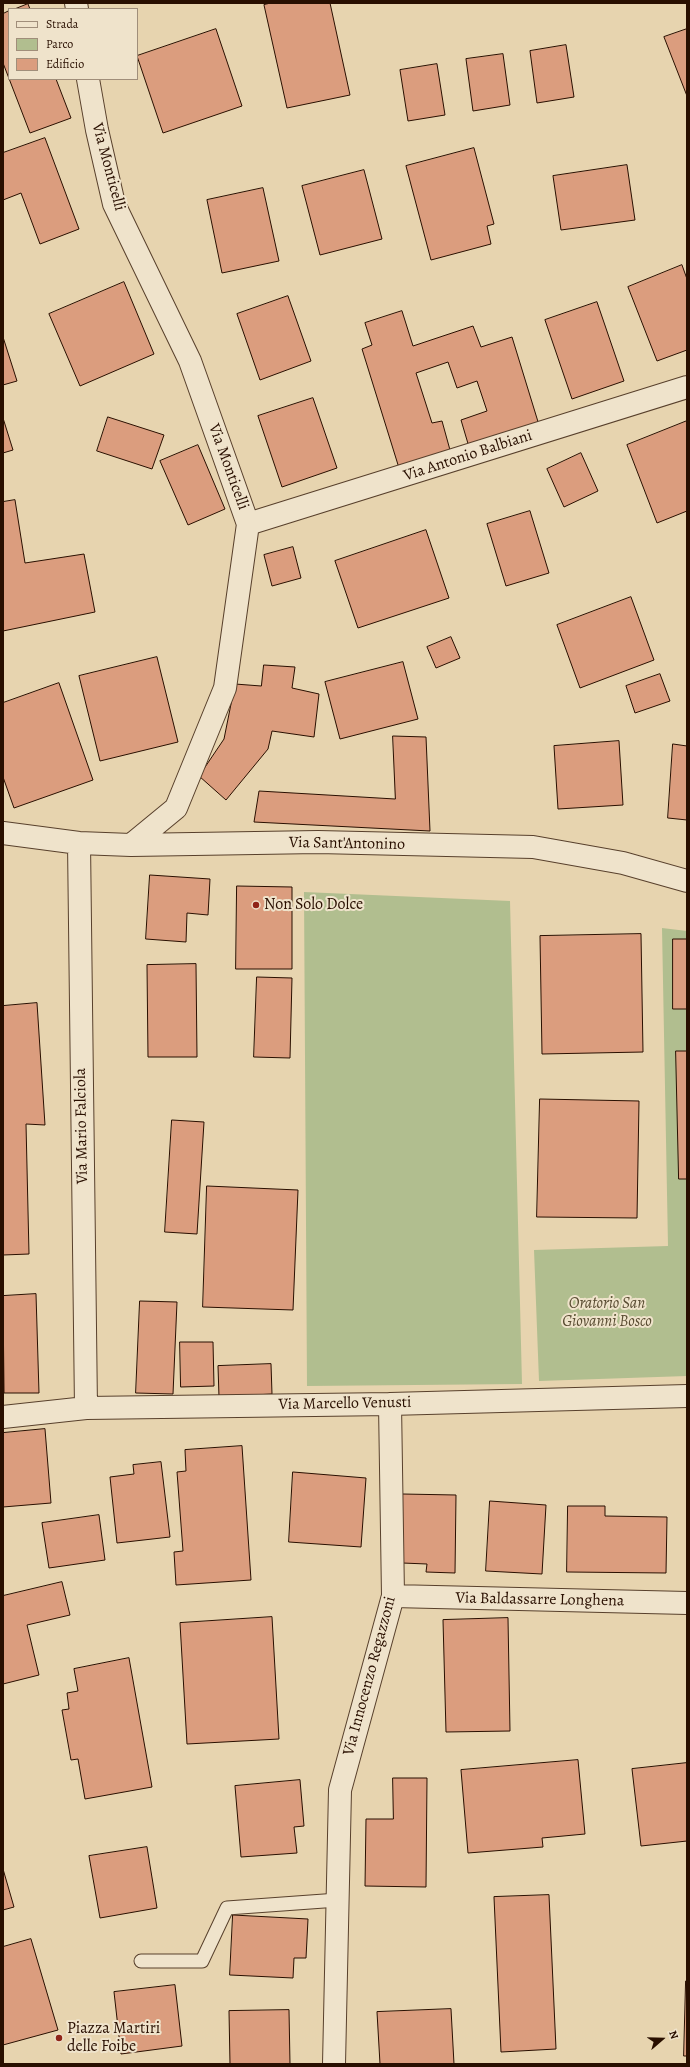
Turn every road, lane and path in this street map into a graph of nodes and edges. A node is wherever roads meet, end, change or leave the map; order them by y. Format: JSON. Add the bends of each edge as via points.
{"nodes":[{"id":1,"x":88,"y":80,"type":"edge"},
{"id":2,"x":687,"y":386,"type":"edge"},
{"id":3,"x":248,"y":524,"type":"junction"},
{"id":4,"x":3,"y":833,"type":"edge"},
{"id":5,"x":79,"y":843,"type":"junction"},
{"id":6,"x":131,"y":845,"type":"junction"},
{"id":7,"x":687,"y":881,"type":"edge"},
{"id":8,"x":687,"y":1396,"type":"edge"},
{"id":9,"x":390,"y":1404,"type":"junction"},
{"id":10,"x":86,"y":1408,"type":"junction"},
{"id":11,"x":3,"y":1416,"type":"edge"},
{"id":12,"x":393,"y":1596,"type":"junction"},
{"id":13,"x":687,"y":1603,"type":"edge"},
{"id":14,"x":338,"y":1900,"type":"junction"},
{"id":15,"x":141,"y":1961,"type":"dead end"},
{"id":16,"x":334,"y":2064,"type":"edge"}],
"edges":[{"from":1,"to":3,"type":"street","name":"Via Monticelli","via":[[114,204],[190,361]]},
{"from":2,"to":3,"type":"street","name":"Via Antonio Balbiani"},
{"from":3,"to":6,"type":"street","name":"Via Monticelli","via":[[225,688],[176,808]]},
{"from":4,"to":5,"type":"street","name":"Via Sant'Antonino"},
{"from":5,"to":6,"type":"street","name":"Via Sant'Antonino"},
{"from":5,"to":10,"type":"street","name":"Via Mario Falciola"},
{"from":6,"to":7,"type":"street","name":"Via Sant'Antonino","via":[[318,842],[533,847],[623,864]]},
{"from":8,"to":9,"type":"street","name":"Via Marcello Venusti"},
{"from":9,"to":10,"type":"street","name":"Via Marcello Venusti"},
{"from":9,"to":12,"type":"street","name":"Via Innocenzo Regazzoni"},
{"from":10,"to":11,"type":"street","name":"Via Marcello Venusti"},
{"from":12,"to":13,"type":"street","name":"Via Baldassarre Longhena"},
{"from":12,"to":14,"type":"street","name":"Via Innocenzo Regazzoni","via":[[340,1790]]},
{"from":14,"to":15,"type":"lane","via":[[227,1908],[202,1961]]},
{"from":14,"to":16,"type":"street","name":"Via Innocenzo Regazzoni"}]}
